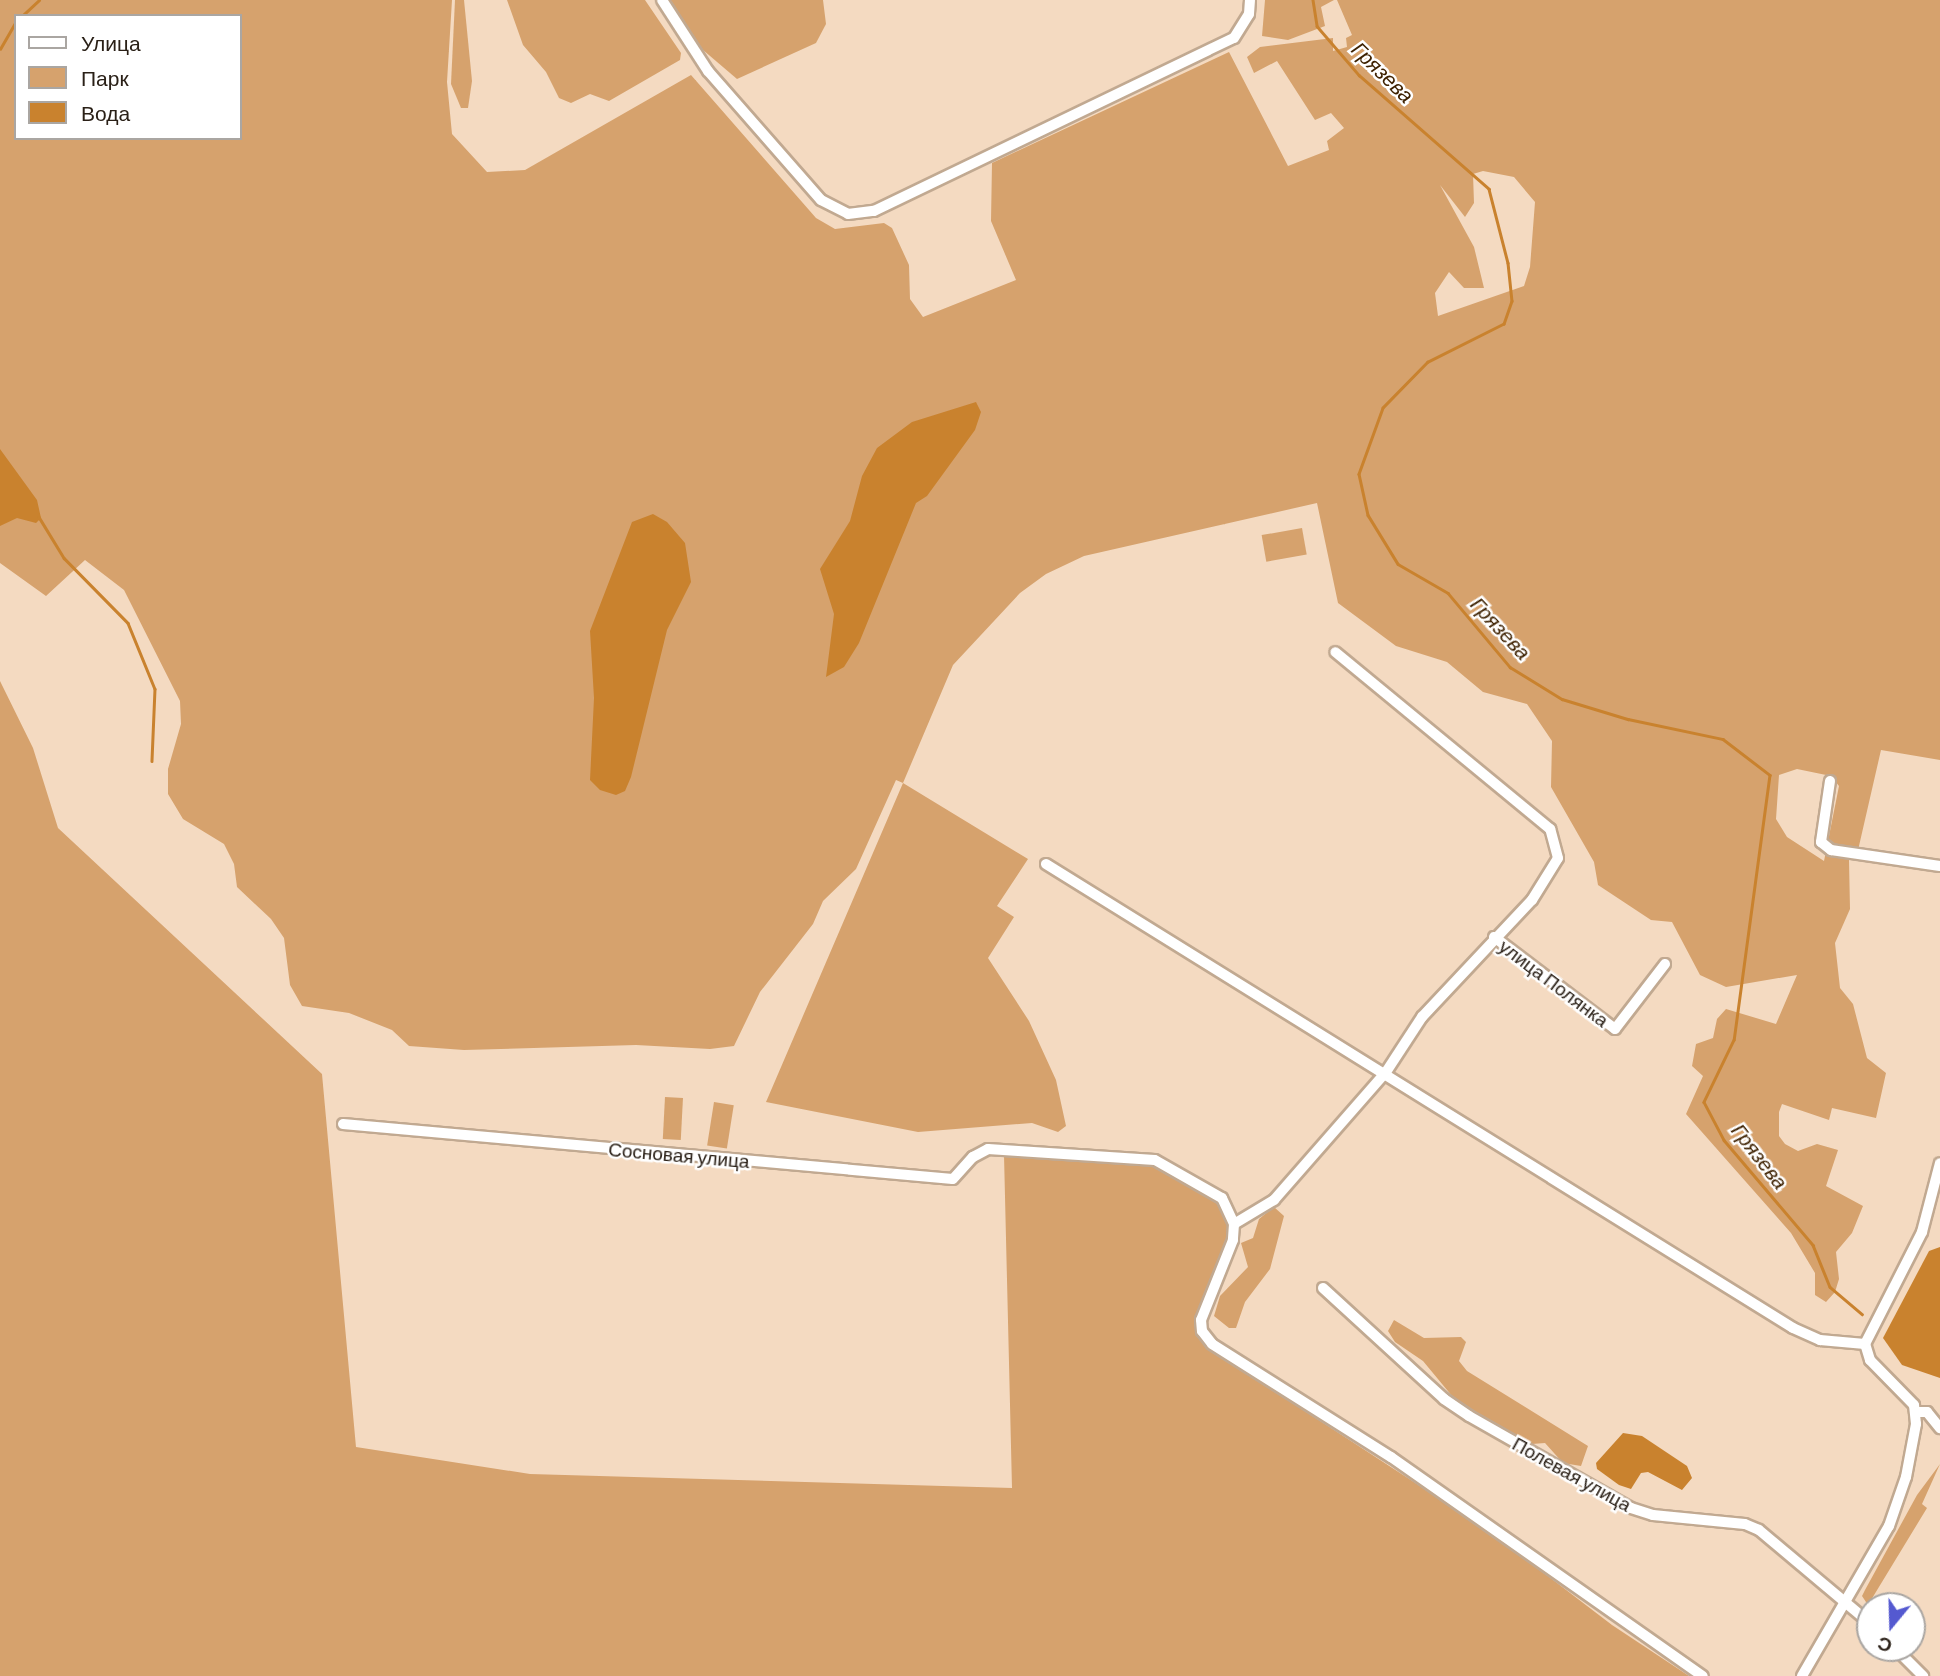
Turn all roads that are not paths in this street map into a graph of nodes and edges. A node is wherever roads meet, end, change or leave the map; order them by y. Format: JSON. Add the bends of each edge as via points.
{"nodes":[{"id":1,"x":662,"y":0,"type":"edge"},
{"id":2,"x":1250,"y":0,"type":"edge"},
{"id":3,"x":1335,"y":652,"type":"dead end"},
{"id":4,"x":1830,"y":781,"type":"dead end"},
{"id":5,"x":1046,"y":864,"type":"dead end"},
{"id":6,"x":1940,"y":866,"type":"edge"},
{"id":7,"x":1494,"y":937,"type":"junction"},
{"id":8,"x":1665,"y":964,"type":"dead end"},
{"id":9,"x":1386,"y":1072,"type":"junction"},
{"id":10,"x":343,"y":1124,"type":"dead end"},
{"id":11,"x":1940,"y":1163,"type":"edge"},
{"id":12,"x":1234,"y":1224,"type":"junction"},
{"id":13,"x":1323,"y":1288,"type":"dead end"},
{"id":14,"x":1866,"y":1344,"type":"junction"},
{"id":15,"x":1916,"y":1412,"type":"junction"},
{"id":16,"x":1940,"y":1428,"type":"edge"},
{"id":17,"x":1847,"y":1600,"type":"junction"},
{"id":18,"x":1856,"y":1609,"type":"edge"},
{"id":19,"x":1909,"y":1662,"type":"edge"},
{"id":20,"x":1703,"y":1676,"type":"edge"},
{"id":21,"x":1802,"y":1676,"type":"edge"},
{"id":22,"x":1923,"y":1676,"type":"edge"}],
"edges":[{"from":1,"to":2,"type":"street","via":[[708,71],[821,200],[848,214],[874,211],[1234,38],[1249,14]]},
{"from":3,"to":7,"type":"street","via":[[1550,829],[1558,859],[1532,900]]},
{"from":4,"to":6,"type":"street","via":[[1821,842],[1831,850]]},
{"from":5,"to":9,"type":"street"},
{"from":7,"to":8,"type":"street","name":"улица Полянка","via":[[1615,1030]]},
{"from":7,"to":9,"type":"street","via":[[1422,1017]]},
{"from":9,"to":12,"type":"street","via":[[1274,1200]]},
{"from":9,"to":14,"type":"street","via":[[1793,1328],[1820,1340]]},
{"from":10,"to":12,"type":"street","name":"Сосновая улица","via":[[953,1179],[973,1157],[988,1149],[1155,1160],[1222,1198]]},
{"from":11,"to":14,"type":"street","via":[[1922,1232]]},
{"from":12,"to":20,"type":"street","via":[[1233,1240],[1201,1320],[1202,1331],[1212,1345],[1434,1486]]},
{"from":13,"to":17,"type":"street","name":"Полевая улица","via":[[1444,1399],[1481,1423],[1631,1508],[1653,1515],[1745,1524],[1759,1530]]},
{"from":14,"to":15,"type":"street","via":[[1870,1360],[1910,1398]]},
{"from":15,"to":16,"type":"street","via":[[1927,1412]]},
{"from":15,"to":17,"type":"street","via":[[1898,1504]]},
{"from":17,"to":18,"type":"street","name":"Полевая улица"},
{"from":17,"to":21,"type":"street"},
{"from":19,"to":22,"type":"street"}]}
